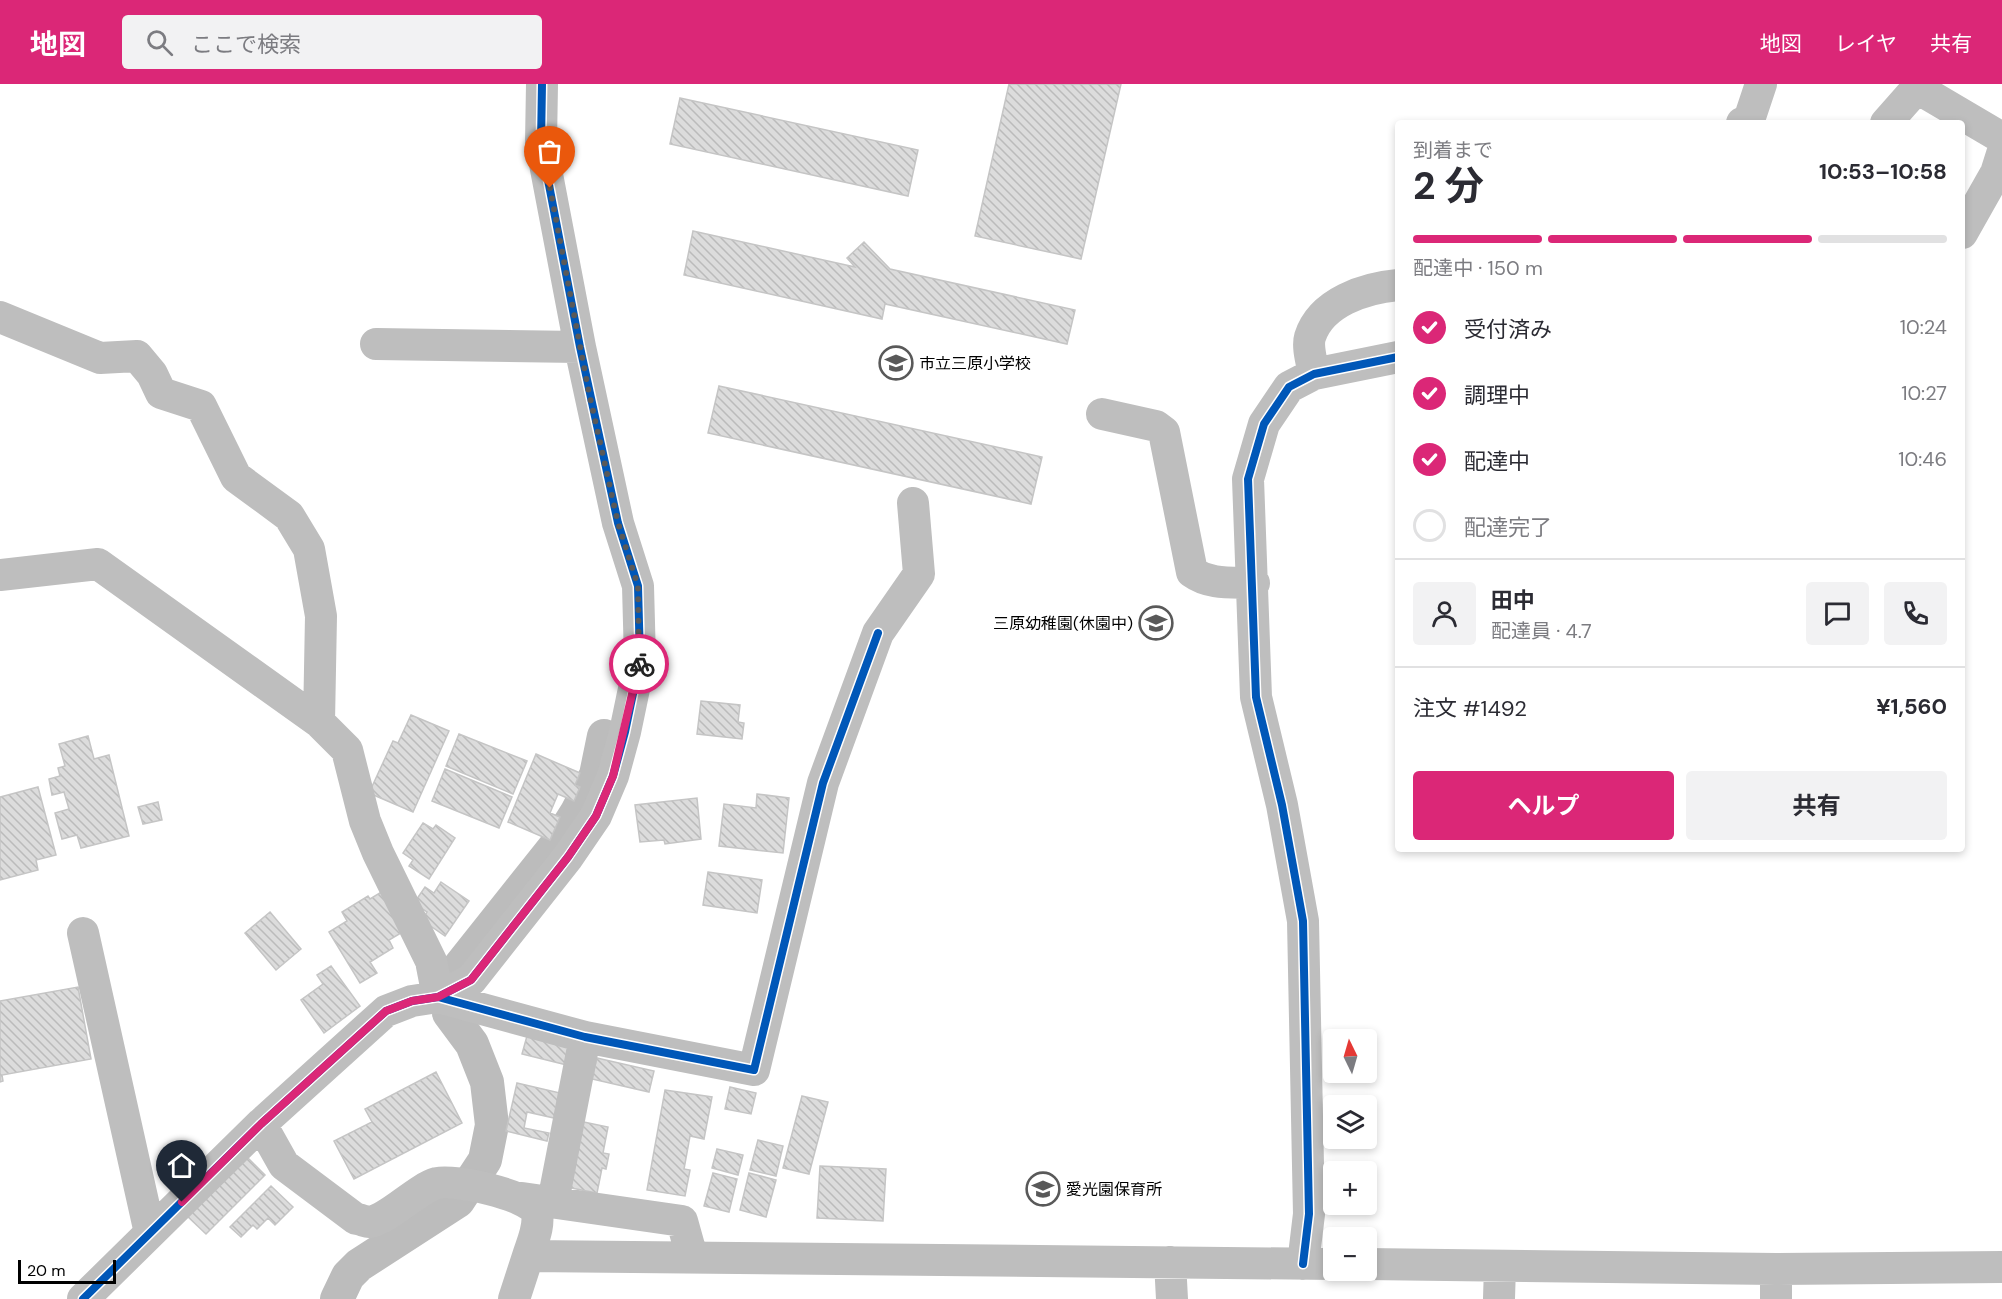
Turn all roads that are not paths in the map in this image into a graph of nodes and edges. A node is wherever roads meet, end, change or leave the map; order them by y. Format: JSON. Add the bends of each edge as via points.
{"nodes":[{"id":1,"x":542,"y":84,"type":"edge"},
{"id":2,"x":1761,"y":84,"type":"edge"},
{"id":3,"x":1749,"y":120,"type":"edge"},
{"id":4,"x":1889,"y":120,"type":"edge"},
{"id":5,"x":2002,"y":138,"type":"edge"},
{"id":6,"x":2002,"y":154,"type":"edge"},
{"id":7,"x":1965,"y":228,"type":"edge"},
{"id":8,"x":1395,"y":286,"type":"edge"},
{"id":9,"x":0,"y":317,"type":"edge"},
{"id":10,"x":376,"y":344,"type":"dead end"},
{"id":11,"x":580,"y":347,"type":"junction"},
{"id":12,"x":1395,"y":358,"type":"edge"},
{"id":13,"x":1314,"y":374,"type":"junction"},
{"id":14,"x":1102,"y":414,"type":"dead end"},
{"id":15,"x":913,"y":503,"type":"dead end"},
{"id":16,"x":0,"y":576,"type":"edge"},
{"id":17,"x":1254,"y":583,"type":"junction"},
{"id":18,"x":319,"y":722,"type":"junction"},
{"id":19,"x":83,"y":933,"type":"dead end"},
{"id":20,"x":438,"y":997,"type":"junction"},
{"id":21,"x":585,"y":1037,"type":"junction"},
{"id":22,"x":261,"y":1124,"type":"junction"},
{"id":23,"x":522,"y":1198,"type":"junction"},
{"id":24,"x":553,"y":1202,"type":"junction"},
{"id":25,"x":150,"y":1233,"type":"junction"},
{"id":26,"x":528,"y":1256,"type":"junction"},
{"id":27,"x":692,"y":1257,"type":"junction"},
{"id":28,"x":1170,"y":1262,"type":"junction"},
{"id":29,"x":1318,"y":1264,"type":"edge"},
{"id":30,"x":1377,"y":1264,"type":"edge"},
{"id":31,"x":1500,"y":1266,"type":"junction"},
{"id":32,"x":2002,"y":1267,"type":"edge"},
{"id":33,"x":1776,"y":1284,"type":"edge"},
{"id":34,"x":83,"y":1299,"type":"edge"},
{"id":35,"x":514,"y":1299,"type":"edge"},
{"id":36,"x":1172,"y":1299,"type":"edge"},
{"id":37,"x":1499,"y":1299,"type":"edge"}],
"edges":[{"from":1,"to":11,"type":"street","via":[[541,143]]},
{"from":2,"to":3,"type":"street"},
{"from":4,"to":5,"type":"street","via":[[1917,88]]},
{"from":6,"to":7,"type":"street","via":[[1996,173]]},
{"from":8,"to":13,"type":"street","via":[[1346,298],[1320,316],[1309,339]]},
{"from":9,"to":18,"type":"street","via":[[100,358],[137,356],[161,393],[201,406],[236,477],[290,516],[309,549],[321,616]]},
{"from":10,"to":11,"type":"street"},
{"from":11,"to":20,"type":"street","via":[[618,523],[638,586],[640,660],[625,732],[613,776],[596,816],[568,857],[471,980]]},
{"from":12,"to":13,"type":"street"},
{"from":13,"to":17,"type":"street","via":[[1289,387],[1264,424],[1251,468],[1248,479]]},
{"from":14,"to":17,"type":"street","via":[[1156,426],[1164,432],[1192,572],[1202,579]]},
{"from":15,"to":21,"type":"street","via":[[919,574],[878,633],[823,783],[754,1070]]},
{"from":16,"to":18,"type":"street","via":[[98,564]]},
{"from":17,"to":29,"type":"street","via":[[1256,697],[1304,921],[1310,1214]]},
{"from":18,"to":20,"type":"street","via":[[347,750],[365,821],[431,961]]},
{"from":19,"to":25,"type":"street"},
{"from":20,"to":21,"type":"street"},
{"from":20,"to":22,"type":"street","via":[[386,1011]]},
{"from":21,"to":24,"type":"street"},
{"from":22,"to":23,"type":"street","via":[[284,1165],[356,1219],[370,1222],[380,1218],[424,1189],[444,1182]]},
{"from":22,"to":25,"type":"street"},
{"from":23,"to":24,"type":"street"},
{"from":23,"to":26,"type":"street","via":[[535,1210],[538,1220]]},
{"from":24,"to":27,"type":"street","via":[[682,1221]]},
{"from":25,"to":34,"type":"street"},
{"from":26,"to":27,"type":"street"},
{"from":26,"to":35,"type":"street"},
{"from":27,"to":28,"type":"street"},
{"from":28,"to":29,"type":"street"},
{"from":28,"to":36,"type":"street"},
{"from":30,"to":31,"type":"street"},
{"from":31,"to":33,"type":"street"},
{"from":31,"to":37,"type":"street"},
{"from":32,"to":33,"type":"street"}]}
